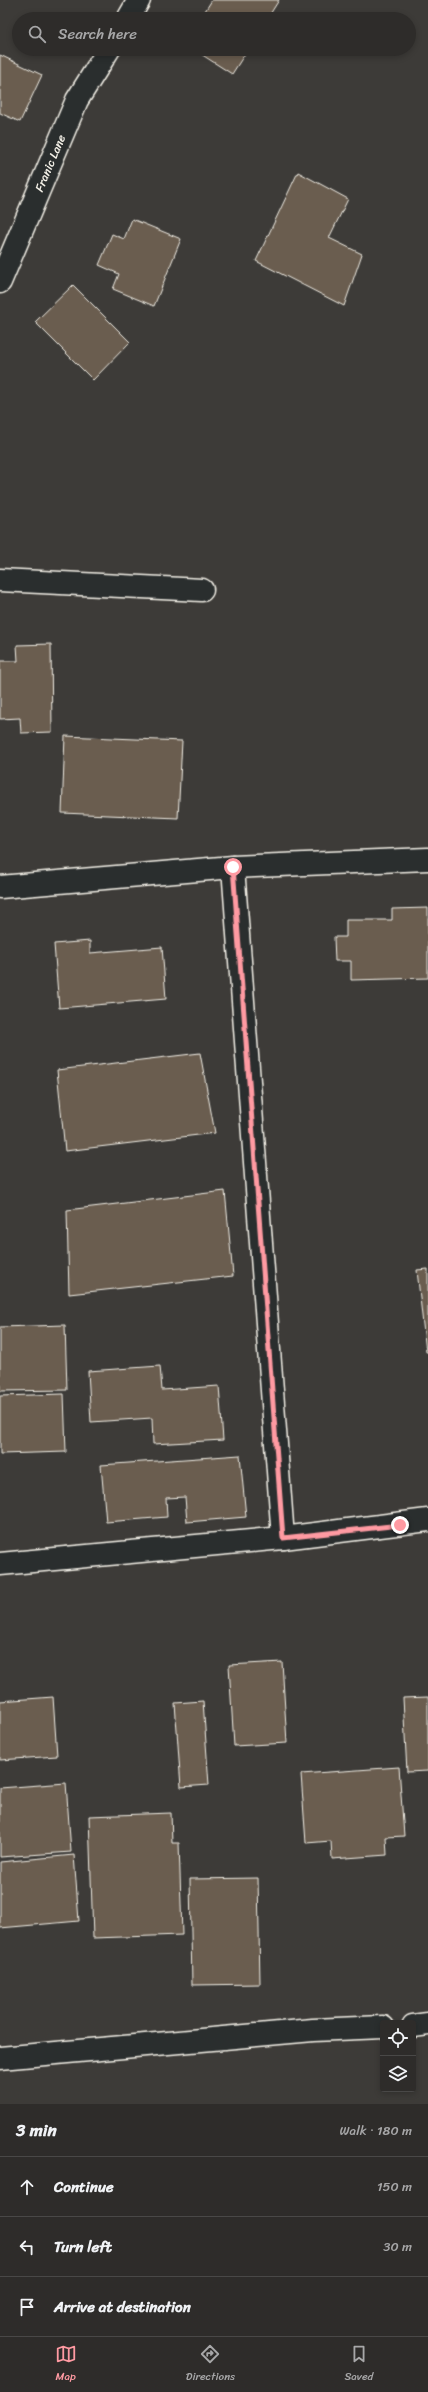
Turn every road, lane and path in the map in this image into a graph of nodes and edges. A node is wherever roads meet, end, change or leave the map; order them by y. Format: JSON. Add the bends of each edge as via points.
{"nodes":[{"id":1,"x":140,"y":0,"type":"edge"},
{"id":2,"x":132,"y":12,"type":"edge"},
{"id":3,"x":105,"y":56,"type":"edge"},
{"id":4,"x":0,"y":282,"type":"edge"},
{"id":5,"x":0,"y":580,"type":"edge"},
{"id":6,"x":202,"y":590,"type":"dead end"},
{"id":7,"x":428,"y":859,"type":"edge"},
{"id":8,"x":233,"y":867,"type":"junction"},
{"id":9,"x":0,"y":887,"type":"edge"},
{"id":10,"x":428,"y":1520,"type":"edge"},
{"id":11,"x":283,"y":1538,"type":"junction"},
{"id":12,"x":0,"y":1564,"type":"edge"},
{"id":13,"x":428,"y":2024,"type":"edge"},
{"id":14,"x":416,"y":2026,"type":"edge"},
{"id":15,"x":380,"y":2027,"type":"edge"},
{"id":16,"x":0,"y":2058,"type":"edge"}],
"edges":[{"from":1,"to":2,"type":"street"},
{"from":3,"to":4,"type":"street","name":"Franic Lane","via":[[77,100]]},
{"from":5,"to":6,"type":"street"},
{"from":7,"to":8,"type":"street"},
{"from":8,"to":9,"type":"street"},
{"from":8,"to":11,"type":"street"},
{"from":10,"to":11,"type":"street"},
{"from":11,"to":12,"type":"street"},
{"from":13,"to":14,"type":"street"},
{"from":15,"to":16,"type":"street","via":[[314,2030]]}]}
